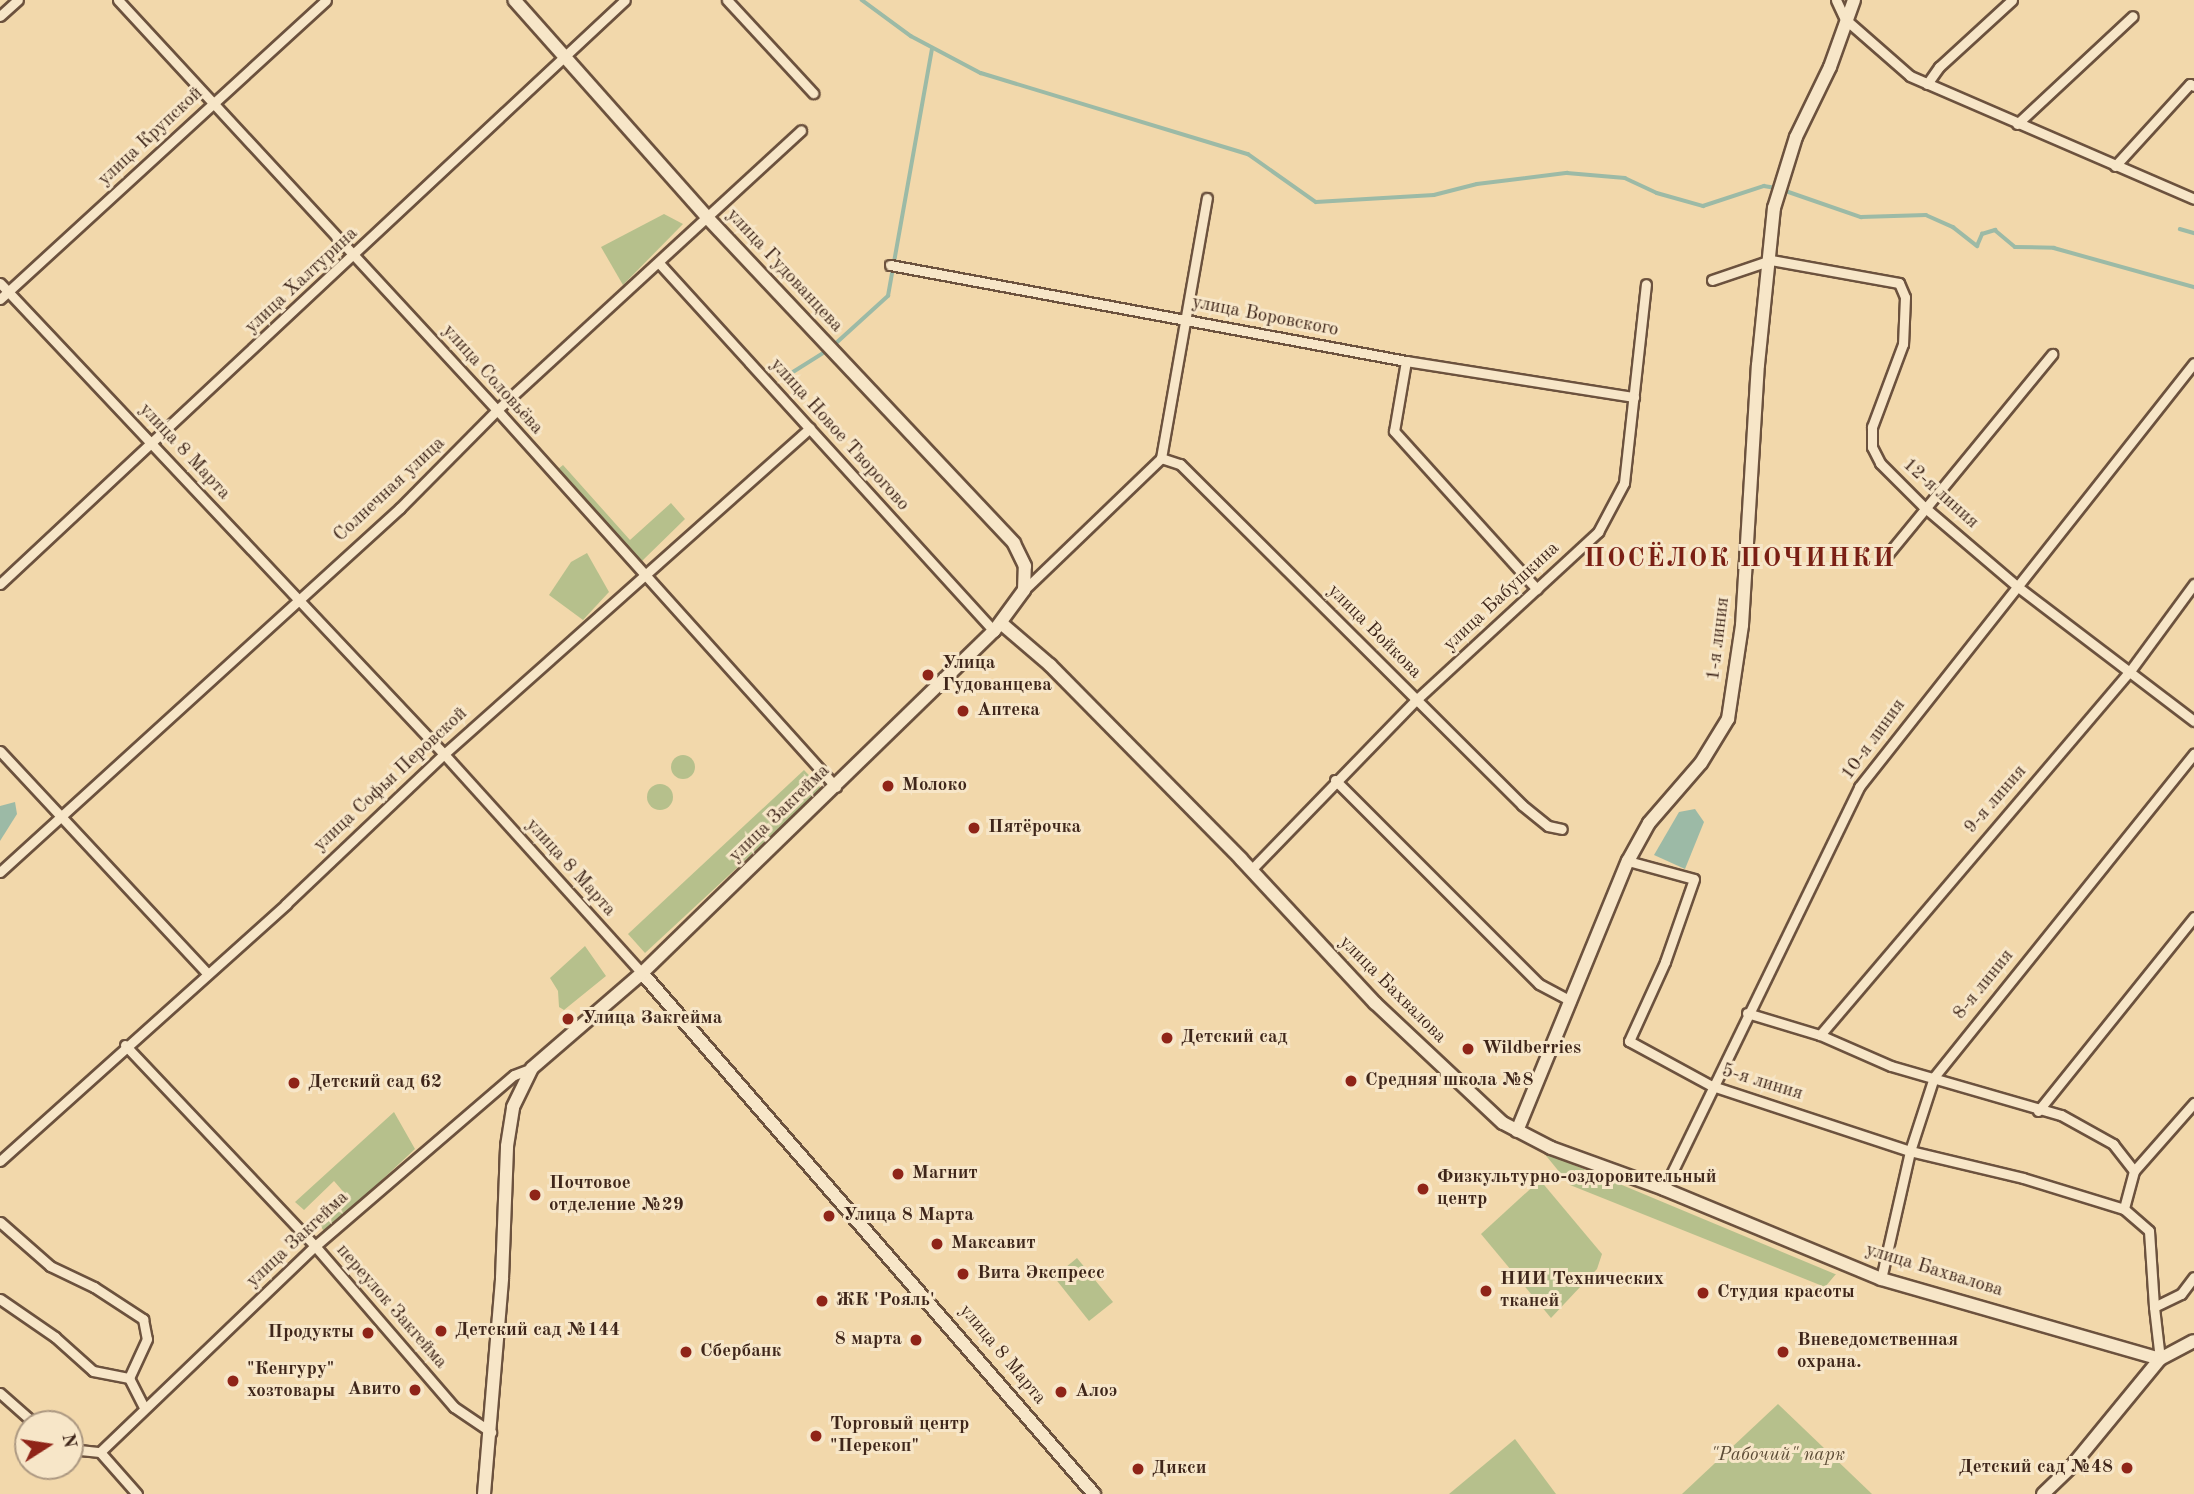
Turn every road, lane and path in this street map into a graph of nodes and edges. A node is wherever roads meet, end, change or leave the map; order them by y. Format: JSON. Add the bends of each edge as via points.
{"nodes":[{"id":1,"x":18,"y":0,"type":"edge"},
{"id":2,"x":118,"y":0,"type":"edge"},
{"id":3,"x":326,"y":0,"type":"edge"},
{"id":4,"x":514,"y":0,"type":"edge"},
{"id":5,"x":625,"y":0,"type":"edge"},
{"id":6,"x":727,"y":0,"type":"edge"},
{"id":7,"x":1836,"y":0,"type":"edge"},
{"id":8,"x":1854,"y":0,"type":"edge"},
{"id":9,"x":2012,"y":0,"type":"edge"},
{"id":10,"x":0,"y":16,"type":"edge"},
{"id":11,"x":2133,"y":16,"type":"dead end"},
{"id":12,"x":1846,"y":19,"type":"junction"},
{"id":13,"x":566,"y":59,"type":"junction"},
{"id":14,"x":1927,"y":85,"type":"junction"},
{"id":15,"x":2194,"y":86,"type":"edge"},
{"id":16,"x":813,"y":93,"type":"dead end"},
{"id":17,"x":214,"y":103,"type":"junction"},
{"id":18,"x":2017,"y":124,"type":"junction"},
{"id":19,"x":801,"y":130,"type":"dead end"},
{"id":20,"x":2115,"y":166,"type":"junction"},
{"id":21,"x":1207,"y":198,"type":"dead end"},
{"id":22,"x":2194,"y":199,"type":"edge"},
{"id":23,"x":707,"y":217,"type":"junction"},
{"id":24,"x":355,"y":256,"type":"junction"},
{"id":25,"x":1771,"y":261,"type":"junction"},
{"id":26,"x":659,"y":262,"type":"junction"},
{"id":27,"x":891,"y":265,"type":"dead end"},
{"id":28,"x":1712,"y":279,"type":"dead end"},
{"id":29,"x":0,"y":283,"type":"edge"},
{"id":30,"x":1646,"y":284,"type":"dead end"},
{"id":31,"x":8,"y":292,"type":"junction"},
{"id":32,"x":0,"y":299,"type":"edge"},
{"id":33,"x":1188,"y":320,"type":"junction"},
{"id":34,"x":2052,"y":354,"type":"dead end"},
{"id":35,"x":1406,"y":361,"type":"junction"},
{"id":36,"x":2194,"y":363,"type":"edge"},
{"id":37,"x":1634,"y":397,"type":"junction"},
{"id":38,"x":497,"y":410,"type":"junction"},
{"id":39,"x":810,"y":428,"type":"junction"},
{"id":40,"x":150,"y":444,"type":"junction"},
{"id":41,"x":1161,"y":458,"type":"junction"},
{"id":42,"x":1927,"y":509,"type":"junction"},
{"id":43,"x":1888,"y":554,"type":"dead end"},
{"id":44,"x":643,"y":574,"type":"junction"},
{"id":45,"x":0,"y":584,"type":"edge"},
{"id":46,"x":2194,"y":584,"type":"edge"},
{"id":47,"x":2018,"y":587,"type":"junction"},
{"id":48,"x":1538,"y":589,"type":"junction"},
{"id":49,"x":1024,"y":590,"type":"junction"},
{"id":50,"x":295,"y":600,"type":"junction"},
{"id":51,"x":998,"y":627,"type":"junction"},
{"id":52,"x":2130,"y":671,"type":"junction"},
{"id":53,"x":1416,"y":699,"type":"junction"},
{"id":54,"x":2194,"y":721,"type":"edge"},
{"id":55,"x":0,"y":751,"type":"edge"},
{"id":56,"x":444,"y":754,"type":"junction"},
{"id":57,"x":2194,"y":754,"type":"edge"},
{"id":58,"x":1335,"y":780,"type":"junction"},
{"id":59,"x":836,"y":787,"type":"junction"},
{"id":60,"x":60,"y":817,"type":"junction"},
{"id":61,"x":1562,"y":829,"type":"dead end"},
{"id":62,"x":1628,"y":861,"type":"junction"},
{"id":63,"x":1251,"y":870,"type":"junction"},
{"id":64,"x":0,"y":872,"type":"edge"},
{"id":65,"x":2194,"y":917,"type":"edge"},
{"id":66,"x":642,"y":972,"type":"junction"},
{"id":67,"x":207,"y":973,"type":"junction"},
{"id":68,"x":1571,"y":1001,"type":"junction"},
{"id":69,"x":1747,"y":1013,"type":"junction"},
{"id":70,"x":1820,"y":1035,"type":"junction"},
{"id":71,"x":125,"y":1045,"type":"junction"},
{"id":72,"x":532,"y":1068,"type":"junction"},
{"id":73,"x":1934,"y":1076,"type":"junction"},
{"id":74,"x":1712,"y":1086,"type":"junction"},
{"id":75,"x":2194,"y":1103,"type":"edge"},
{"id":76,"x":2038,"y":1111,"type":"junction"},
{"id":77,"x":1517,"y":1132,"type":"junction"},
{"id":78,"x":1910,"y":1151,"type":"junction"},
{"id":79,"x":0,"y":1161,"type":"edge"},
{"id":80,"x":2134,"y":1171,"type":"junction"},
{"id":81,"x":1664,"y":1189,"type":"junction"},
{"id":82,"x":2124,"y":1209,"type":"junction"},
{"id":83,"x":0,"y":1222,"type":"edge"},
{"id":84,"x":316,"y":1246,"type":"junction"},
{"id":85,"x":2194,"y":1277,"type":"edge"},
{"id":86,"x":1881,"y":1279,"type":"junction"},
{"id":87,"x":0,"y":1299,"type":"edge"},
{"id":88,"x":2154,"y":1307,"type":"junction"},
{"id":89,"x":2194,"y":1341,"type":"edge"},
{"id":90,"x":2160,"y":1359,"type":"junction"},
{"id":91,"x":129,"y":1378,"type":"junction"},
{"id":92,"x":0,"y":1393,"type":"edge"},
{"id":93,"x":144,"y":1408,"type":"junction"},
{"id":94,"x":20,"y":1410,"type":"edge"},
{"id":95,"x":491,"y":1432,"type":"junction"},
{"id":96,"x":84,"y":1450,"type":"edge"},
{"id":97,"x":100,"y":1452,"type":"junction"},
{"id":98,"x":137,"y":1494,"type":"edge"},
{"id":99,"x":484,"y":1494,"type":"edge"},
{"id":100,"x":1094,"y":1494,"type":"edge"},
{"id":101,"x":2043,"y":1494,"type":"edge"}],
"edges":[{"from":1,"to":10,"type":"street"},
{"from":2,"to":17,"type":"street","name":"улица Соловьёва"},
{"from":3,"to":17,"type":"street","name":"улица Крупской"},
{"from":4,"to":13,"type":"street","name":"улица Гудованцева"},
{"from":5,"to":13,"type":"street","name":"улица Халтурина"},
{"from":6,"to":16,"type":"street"},
{"from":7,"to":12,"type":"street"},
{"from":8,"to":12,"type":"street","name":"1-я линия"},
{"from":9,"to":14,"type":"street","via":[[1939,67]]},
{"from":11,"to":18,"type":"street"},
{"from":12,"to":14,"type":"street","via":[[1910,76]]},
{"from":12,"to":25,"type":"street","name":"1-я линия","via":[[1830,67],[1796,137],[1780,188]]},
{"from":13,"to":23,"type":"street","name":"улица Гудованцева"},
{"from":13,"to":24,"type":"street","name":"улица Халтурина"},
{"from":14,"to":18,"type":"street"},
{"from":15,"to":20,"type":"street","via":[[2190,84]]},
{"from":17,"to":24,"type":"street","name":"улица Соловьёва"},
{"from":17,"to":31,"type":"street","name":"улица Крупской"},
{"from":18,"to":20,"type":"street"},
{"from":19,"to":23,"type":"street","name":"Солнечная улица"},
{"from":20,"to":22,"type":"street"},
{"from":21,"to":33,"type":"street"},
{"from":23,"to":26,"type":"street","name":"Солнечная улица"},
{"from":23,"to":49,"type":"street","name":"улица Гудованцева","via":[[1014,543],[1025,566]]},
{"from":24,"to":38,"type":"street","name":"улица Соловьёва"},
{"from":24,"to":40,"type":"street","name":"улица Халтурина"},
{"from":25,"to":28,"type":"street"},
{"from":25,"to":42,"type":"street","name":"12-я линия","via":[[1899,283],[1905,297],[1903,344],[1872,426],[1872,447],[1880,463]]},
{"from":25,"to":62,"type":"street","name":"1-я линия","via":[[1758,365],[1742,625],[1728,719],[1701,763],[1649,823]]},
{"from":26,"to":38,"type":"street","name":"Солнечная улица"},
{"from":26,"to":39,"type":"street","name":"улица Новое Творогово"},
{"from":27,"to":33,"type":"street","name":"улица Воровского"},
{"from":29,"to":31,"type":"street","name":"улица 8 Марта"},
{"from":30,"to":37,"type":"street","name":"улица Бабушкина"},
{"from":31,"to":32,"type":"street","name":"улица Крупской"},
{"from":31,"to":40,"type":"street","name":"улица 8 Марта"},
{"from":33,"to":35,"type":"street","name":"улица Воровского"},
{"from":33,"to":41,"type":"street"},
{"from":34,"to":42,"type":"street"},
{"from":35,"to":37,"type":"street","name":"улица Воровского"},
{"from":35,"to":48,"type":"street","via":[[1394,431]]},
{"from":36,"to":47,"type":"street","name":"10-я линия"},
{"from":37,"to":48,"type":"street","name":"улица Бабушкина","via":[[1623,483],[1598,532]]},
{"from":38,"to":44,"type":"street","name":"улица Соловьёва"},
{"from":38,"to":50,"type":"street","name":"Солнечная улица","via":[[400,508]]},
{"from":39,"to":44,"type":"street","name":"улица Софьи Перовской"},
{"from":39,"to":51,"type":"street","name":"улица Новое Творогово"},
{"from":40,"to":45,"type":"street","name":"улица Халтурина"},
{"from":40,"to":50,"type":"street","name":"улица 8 Марта"},
{"from":41,"to":49,"type":"street"},
{"from":41,"to":53,"type":"street","name":"улица Войкова","via":[[1180,464]]},
{"from":42,"to":43,"type":"street"},
{"from":42,"to":47,"type":"street","name":"12-я линия"},
{"from":44,"to":56,"type":"street","name":"улица Софьи Перовской"},
{"from":44,"to":59,"type":"street","name":"улица Соловьёва"},
{"from":46,"to":52,"type":"street","name":"9-я линия"},
{"from":47,"to":52,"type":"street","name":"12-я линия"},
{"from":47,"to":69,"type":"street","name":"10-я линия","via":[[1859,787]]},
{"from":48,"to":53,"type":"street","name":"улица Бабушкина"},
{"from":49,"to":51,"type":"street","name":"улица Закгейма"},
{"from":50,"to":56,"type":"street","name":"улица 8 Марта"},
{"from":50,"to":60,"type":"street","name":"Солнечная улица"},
{"from":51,"to":59,"type":"street","name":"улица Закгейма"},
{"from":51,"to":63,"type":"street","name":"улица Бахвалова","via":[[1050,665]]},
{"from":52,"to":54,"type":"street","name":"12-я линия"},
{"from":52,"to":70,"type":"street","name":"9-я линия"},
{"from":53,"to":58,"type":"street","name":"улица Бабушкина"},
{"from":53,"to":61,"type":"street","name":"улица Войкова","via":[[1522,805],[1548,826]]},
{"from":55,"to":60,"type":"street"},
{"from":56,"to":66,"type":"street","name":"улица 8 Марта"},
{"from":56,"to":67,"type":"street","name":"улица Софьи Перовской"},
{"from":57,"to":73,"type":"street","name":"8-я линия"},
{"from":58,"to":63,"type":"street","name":"улица Бабушкина"},
{"from":58,"to":68,"type":"street","via":[[1539,984]]},
{"from":59,"to":66,"type":"street","name":"улица Закгейма"},
{"from":60,"to":64,"type":"street","name":"Солнечная улица"},
{"from":60,"to":67,"type":"street"},
{"from":62,"to":68,"type":"street","name":"1-я линия"},
{"from":62,"to":74,"type":"street","name":"5-я линия","via":[[1694,879],[1665,962],[1629,1041]]},
{"from":63,"to":77,"type":"street","name":"улица Бахвалова","via":[[1375,1003]]},
{"from":65,"to":76,"type":"street"},
{"from":66,"to":72,"type":"street","name":"улица Закгейма"},
{"from":66,"to":100,"type":"street","name":"улица 8 Марта"},
{"from":67,"to":71,"type":"street","name":"улица Софьи Перовской"},
{"from":68,"to":77,"type":"street","name":"1-я линия"},
{"from":69,"to":70,"type":"street"},
{"from":69,"to":74,"type":"street","name":"10-я линия"},
{"from":70,"to":73,"type":"street","via":[[1891,1066]]},
{"from":71,"to":79,"type":"street","name":"улица Софьи Перовской"},
{"from":71,"to":84,"type":"street","name":"переулок Закгейма"},
{"from":72,"to":84,"type":"street","name":"улица Закгейма","via":[[514,1075]]},
{"from":72,"to":95,"type":"street","name":"улица Закгейма","via":[[513,1107],[507,1146]]},
{"from":73,"to":76,"type":"street"},
{"from":73,"to":78,"type":"street","name":"8-я линия"},
{"from":74,"to":78,"type":"street","name":"5-я линия"},
{"from":74,"to":81,"type":"street","name":"10-я линия"},
{"from":75,"to":80,"type":"street"},
{"from":76,"to":80,"type":"street","via":[[2061,1115],[2113,1144]]},
{"from":77,"to":81,"type":"street","name":"улица Бахвалова"},
{"from":78,"to":82,"type":"street","name":"5-я линия"},
{"from":78,"to":86,"type":"street","name":"8-я линия"},
{"from":80,"to":82,"type":"street"},
{"from":81,"to":86,"type":"street","name":"улица Бахвалова"},
{"from":82,"to":88,"type":"street","via":[[2149,1231]]},
{"from":83,"to":91,"type":"street","via":[[50,1266],[94,1287],[143,1319],[147,1339]]},
{"from":84,"to":93,"type":"street","name":"улица Закгейма"},
{"from":84,"to":95,"type":"street","name":"переулок Закгейма","via":[[454,1407]]},
{"from":85,"to":88,"type":"street","via":[[2181,1294]]},
{"from":86,"to":90,"type":"street","name":"улица Бахвалова"},
{"from":87,"to":91,"type":"street","via":[[55,1337],[93,1371]]},
{"from":88,"to":90,"type":"street"},
{"from":89,"to":90,"type":"street"},
{"from":90,"to":101,"type":"street","via":[[2073,1466]]},
{"from":91,"to":93,"type":"street"},
{"from":92,"to":94,"type":"street"},
{"from":93,"to":97,"type":"street","name":"улица Закгейма"},
{"from":95,"to":99,"type":"street","name":"улица Закгейма"},
{"from":96,"to":97,"type":"street"},
{"from":97,"to":98,"type":"street"}]}
